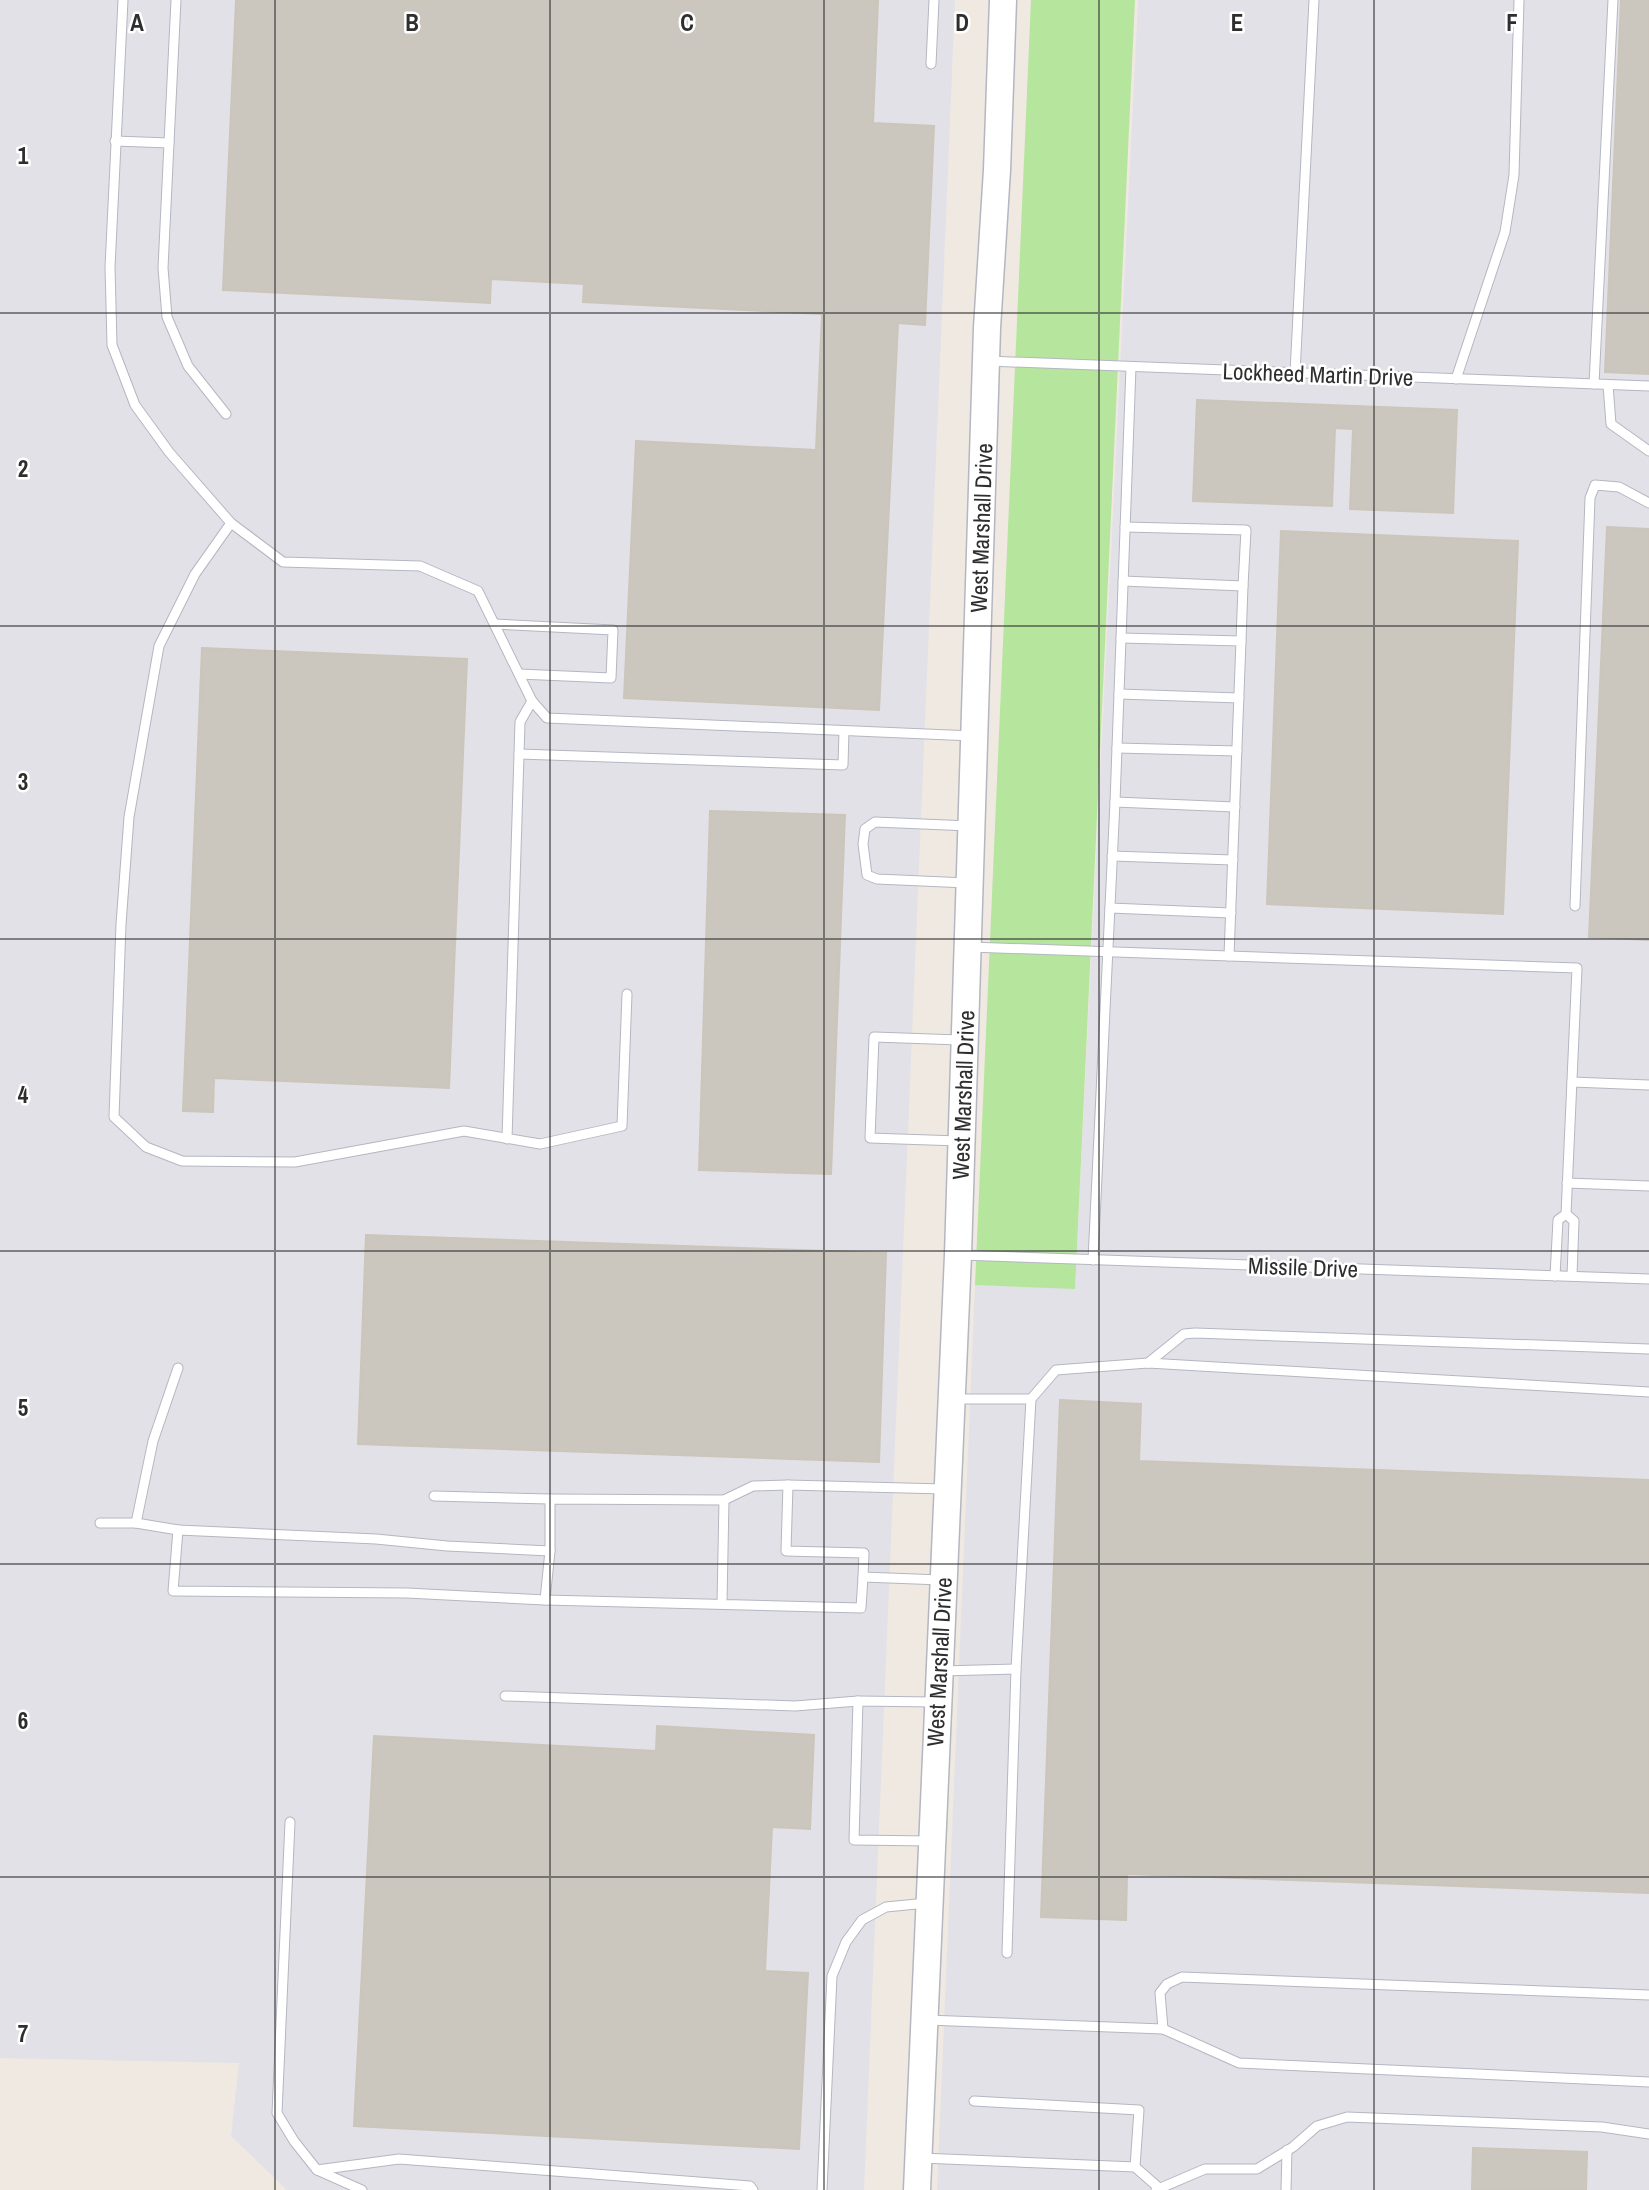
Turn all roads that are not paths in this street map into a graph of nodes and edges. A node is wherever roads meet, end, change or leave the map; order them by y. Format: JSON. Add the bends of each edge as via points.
{"nodes":[{"id":1,"x":122,"y":0,"type":"edge"},
{"id":2,"x":176,"y":0,"type":"edge"},
{"id":3,"x":934,"y":0,"type":"edge"},
{"id":4,"x":1003,"y":0,"type":"edge"},
{"id":5,"x":1314,"y":0,"type":"edge"},
{"id":6,"x":1519,"y":0,"type":"edge"},
{"id":7,"x":1612,"y":0,"type":"edge"},
{"id":8,"x":930,"y":64,"type":"dead end"},
{"id":9,"x":116,"y":141,"type":"junction"},
{"id":10,"x":169,"y":143,"type":"junction"},
{"id":11,"x":986,"y":361,"type":"junction"},
{"id":12,"x":1131,"y":367,"type":"junction"},
{"id":13,"x":1295,"y":373,"type":"junction"},
{"id":14,"x":1456,"y":379,"type":"junction"},
{"id":15,"x":1594,"y":384,"type":"junction"},
{"id":16,"x":1608,"y":385,"type":"junction"},
{"id":17,"x":1649,"y":386,"type":"edge"},
{"id":18,"x":226,"y":414,"type":"dead end"},
{"id":19,"x":1649,"y":451,"type":"edge"},
{"id":20,"x":1649,"y":503,"type":"edge"},
{"id":21,"x":231,"y":523,"type":"junction"},
{"id":22,"x":1125,"y":527,"type":"junction"},
{"id":23,"x":1123,"y":581,"type":"junction"},
{"id":24,"x":1243,"y":586,"type":"junction"},
{"id":25,"x":495,"y":624,"type":"junction"},
{"id":26,"x":1121,"y":638,"type":"junction"},
{"id":27,"x":1241,"y":641,"type":"junction"},
{"id":28,"x":519,"y":674,"type":"junction"},
{"id":29,"x":1119,"y":694,"type":"junction"},
{"id":30,"x":1239,"y":698,"type":"junction"},
{"id":31,"x":532,"y":701,"type":"junction"},
{"id":32,"x":844,"y":731,"type":"junction"},
{"id":33,"x":975,"y":736,"type":"junction"},
{"id":34,"x":1117,"y":748,"type":"junction"},
{"id":35,"x":1237,"y":751,"type":"junction"},
{"id":36,"x":519,"y":754,"type":"junction"},
{"id":37,"x":1115,"y":802,"type":"junction"},
{"id":38,"x":1235,"y":807,"type":"junction"},
{"id":39,"x":972,"y":826,"type":"junction"},
{"id":40,"x":1112,"y":856,"type":"junction"},
{"id":41,"x":1233,"y":860,"type":"junction"},
{"id":42,"x":971,"y":883,"type":"junction"},
{"id":43,"x":1575,"y":906,"type":"dead end"},
{"id":44,"x":1110,"y":908,"type":"junction"},
{"id":45,"x":1231,"y":913,"type":"junction"},
{"id":46,"x":969,"y":947,"type":"junction"},
{"id":47,"x":1108,"y":952,"type":"junction"},
{"id":48,"x":1229,"y":956,"type":"junction"},
{"id":49,"x":627,"y":994,"type":"dead end"},
{"id":50,"x":964,"y":1040,"type":"junction"},
{"id":51,"x":1572,"y":1082,"type":"junction"},
{"id":52,"x":1649,"y":1085,"type":"edge"},
{"id":53,"x":508,"y":1139,"type":"junction"},
{"id":54,"x":960,"y":1141,"type":"junction"},
{"id":55,"x":1567,"y":1182,"type":"junction"},
{"id":56,"x":1649,"y":1186,"type":"edge"},
{"id":57,"x":1566,"y":1214,"type":"junction"},
{"id":58,"x":958,"y":1255,"type":"junction"},
{"id":59,"x":1093,"y":1260,"type":"junction"},
{"id":60,"x":1555,"y":1276,"type":"junction"},
{"id":61,"x":1572,"y":1276,"type":"junction"},
{"id":62,"x":1649,"y":1279,"type":"edge"},
{"id":63,"x":1649,"y":1349,"type":"edge"},
{"id":64,"x":1148,"y":1363,"type":"junction"},
{"id":65,"x":178,"y":1368,"type":"dead end"},
{"id":66,"x":1649,"y":1392,"type":"edge"},
{"id":67,"x":951,"y":1399,"type":"junction"},
{"id":68,"x":1031,"y":1399,"type":"junction"},
{"id":69,"x":788,"y":1485,"type":"junction"},
{"id":70,"x":947,"y":1489,"type":"junction"},
{"id":71,"x":434,"y":1496,"type":"dead end"},
{"id":72,"x":550,"y":1499,"type":"junction"},
{"id":73,"x":724,"y":1500,"type":"junction"},
{"id":74,"x":100,"y":1523,"type":"dead end"},
{"id":75,"x":136,"y":1523,"type":"junction"},
{"id":76,"x":178,"y":1530,"type":"junction"},
{"id":77,"x":550,"y":1551,"type":"junction"},
{"id":78,"x":863,"y":1577,"type":"junction"},
{"id":79,"x":943,"y":1580,"type":"junction"},
{"id":80,"x":545,"y":1600,"type":"junction"},
{"id":81,"x":722,"y":1603,"type":"junction"},
{"id":82,"x":1016,"y":1669,"type":"junction"},
{"id":83,"x":939,"y":1671,"type":"junction"},
{"id":84,"x":505,"y":1696,"type":"dead end"},
{"id":85,"x":858,"y":1701,"type":"junction"},
{"id":86,"x":937,"y":1702,"type":"junction"},
{"id":87,"x":290,"y":1822,"type":"dead end"},
{"id":88,"x":932,"y":1842,"type":"junction"},
{"id":89,"x":929,"y":1903,"type":"junction"},
{"id":90,"x":1007,"y":1953,"type":"dead end"},
{"id":91,"x":1649,"y":1995,"type":"edge"},
{"id":92,"x":924,"y":2020,"type":"junction"},
{"id":93,"x":1163,"y":2029,"type":"junction"},
{"id":94,"x":1649,"y":2082,"type":"edge"},
{"id":95,"x":974,"y":2101,"type":"dead end"},
{"id":96,"x":1649,"y":2134,"type":"edge"},
{"id":97,"x":1287,"y":2150,"type":"junction"},
{"id":98,"x":918,"y":2158,"type":"junction"},
{"id":99,"x":1135,"y":2167,"type":"junction"},
{"id":100,"x":317,"y":2170,"type":"junction"},
{"id":101,"x":1158,"y":2189,"type":"edge"},
{"id":102,"x":362,"y":2190,"type":"edge"},
{"id":103,"x":753,"y":2190,"type":"edge"},
{"id":104,"x":822,"y":2190,"type":"edge"},
{"id":105,"x":916,"y":2190,"type":"edge"},
{"id":106,"x":1286,"y":2190,"type":"edge"}],
"edges":[{"from":1,"to":9,"type":"lane"},
{"from":2,"to":10,"type":"lane"},
{"from":3,"to":8,"type":"lane"},
{"from":4,"to":11,"type":"main road","name":"West Marshall Drive"},
{"from":5,"to":13,"type":"lane"},
{"from":6,"to":14,"type":"lane","via":[[1514,175],[1506,232]]},
{"from":7,"to":15,"type":"lane"},
{"from":9,"to":10,"type":"lane"},
{"from":9,"to":21,"type":"lane","via":[[110,267],[112,345],[135,405]]},
{"from":10,"to":18,"type":"lane","via":[[163,268],[167,317],[188,366]]},
{"from":11,"to":12,"type":"lane","name":"Lockheed Martin Drive"},
{"from":11,"to":33,"type":"main road","name":"West Marshall Drive"},
{"from":12,"to":13,"type":"lane","name":"Lockheed Martin Drive"},
{"from":12,"to":22,"type":"lane"},
{"from":13,"to":14,"type":"lane","name":"Lockheed Martin Drive"},
{"from":14,"to":15,"type":"lane","name":"Lockheed Martin Drive"},
{"from":15,"to":16,"type":"lane","name":"Lockheed Martin Drive"},
{"from":16,"to":17,"type":"lane","name":"Lockheed Martin Drive"},
{"from":16,"to":19,"type":"lane","via":[[1611,424]]},
{"from":20,"to":43,"type":"lane","via":[[1619,487],[1595,485],[1590,498]]},
{"from":21,"to":25,"type":"lane","via":[[283,562],[420,566],[478,591]]},
{"from":21,"to":53,"type":"lane","via":[[195,574],[159,646],[129,817],[114,1117],[146,1147],[182,1161],[295,1162],[464,1131]]},
{"from":22,"to":23,"type":"lane"},
{"from":22,"to":24,"type":"lane","via":[[1246,530]]},
{"from":23,"to":24,"type":"lane"},
{"from":23,"to":26,"type":"lane"},
{"from":24,"to":27,"type":"lane"},
{"from":25,"to":28,"type":"lane"},
{"from":25,"to":28,"type":"lane","via":[[613,630],[611,678]]},
{"from":26,"to":27,"type":"lane"},
{"from":26,"to":29,"type":"lane"},
{"from":27,"to":30,"type":"lane"},
{"from":28,"to":31,"type":"lane"},
{"from":29,"to":30,"type":"lane"},
{"from":29,"to":34,"type":"lane"},
{"from":30,"to":35,"type":"lane"},
{"from":31,"to":32,"type":"lane","via":[[547,718]]},
{"from":31,"to":36,"type":"lane","via":[[520,722]]},
{"from":32,"to":33,"type":"lane"},
{"from":32,"to":36,"type":"lane","via":[[843,765]]},
{"from":33,"to":39,"type":"main road","name":"West Marshall Drive"},
{"from":34,"to":35,"type":"lane"},
{"from":34,"to":37,"type":"lane"},
{"from":35,"to":38,"type":"lane"},
{"from":36,"to":53,"type":"lane"},
{"from":37,"to":38,"type":"lane"},
{"from":37,"to":40,"type":"lane"},
{"from":38,"to":41,"type":"lane"},
{"from":39,"to":42,"type":"main road","name":"West Marshall Drive"},
{"from":39,"to":42,"type":"lane","via":[[874,822],[865,829],[863,844],[867,875],[877,879]]},
{"from":40,"to":41,"type":"lane"},
{"from":40,"to":44,"type":"lane"},
{"from":41,"to":45,"type":"lane"},
{"from":42,"to":46,"type":"main road","name":"West Marshall Drive"},
{"from":44,"to":45,"type":"lane"},
{"from":44,"to":47,"type":"lane"},
{"from":45,"to":48,"type":"lane"},
{"from":46,"to":47,"type":"lane"},
{"from":46,"to":50,"type":"main road","name":"West Marshall Drive"},
{"from":47,"to":48,"type":"lane"},
{"from":47,"to":59,"type":"lane"},
{"from":48,"to":51,"type":"lane","via":[[1577,968]]},
{"from":49,"to":53,"type":"lane","via":[[622,1126],[540,1144]]},
{"from":50,"to":54,"type":"main road","name":"West Marshall Drive"},
{"from":50,"to":54,"type":"lane","via":[[874,1037],[870,1138]]},
{"from":51,"to":52,"type":"lane"},
{"from":51,"to":55,"type":"lane"},
{"from":54,"to":58,"type":"main road","name":"West Marshall Drive"},
{"from":55,"to":56,"type":"lane"},
{"from":55,"to":57,"type":"lane"},
{"from":57,"to":60,"type":"lane","via":[[1558,1220]]},
{"from":57,"to":61,"type":"lane","via":[[1574,1221]]},
{"from":58,"to":59,"type":"lane","name":"Missile Drive"},
{"from":58,"to":67,"type":"main road","name":"West Marshall Drive"},
{"from":59,"to":60,"type":"lane","name":"Missile Drive"},
{"from":60,"to":61,"type":"lane","name":"Missile Drive"},
{"from":61,"to":62,"type":"lane","name":"Missile Drive"},
{"from":63,"to":64,"type":"lane","via":[[1195,1333],[1184,1334]]},
{"from":64,"to":66,"type":"lane"},
{"from":64,"to":68,"type":"lane","via":[[1056,1370]]},
{"from":65,"to":75,"type":"lane","via":[[153,1441]]},
{"from":67,"to":68,"type":"lane"},
{"from":67,"to":70,"type":"main road","name":"West Marshall Drive"},
{"from":68,"to":82,"type":"lane"},
{"from":69,"to":70,"type":"lane"},
{"from":69,"to":73,"type":"lane","via":[[753,1486]]},
{"from":69,"to":78,"type":"lane","via":[[786,1551],[864,1553]]},
{"from":70,"to":79,"type":"main road","name":"West Marshall Drive"},
{"from":71,"to":72,"type":"lane"},
{"from":72,"to":73,"type":"lane"},
{"from":72,"to":77,"type":"lane"},
{"from":73,"to":81,"type":"lane"},
{"from":74,"to":75,"type":"lane"},
{"from":75,"to":76,"type":"lane"},
{"from":76,"to":77,"type":"lane"},
{"from":76,"to":80,"type":"lane","via":[[173,1591],[407,1593]]},
{"from":77,"to":80,"type":"lane"},
{"from":78,"to":79,"type":"lane"},
{"from":78,"to":81,"type":"lane","via":[[861,1608]]},
{"from":79,"to":83,"type":"main road","name":"West Marshall Drive"},
{"from":80,"to":81,"type":"lane"},
{"from":82,"to":83,"type":"lane"},
{"from":82,"to":90,"type":"lane"},
{"from":83,"to":86,"type":"main road","name":"West Marshall Drive"},
{"from":84,"to":85,"type":"lane","via":[[795,1706]]},
{"from":85,"to":86,"type":"lane"},
{"from":85,"to":88,"type":"lane","via":[[854,1840]]},
{"from":86,"to":88,"type":"main road","name":"West Marshall Drive"},
{"from":87,"to":100,"type":"lane","via":[[277,2113]]},
{"from":88,"to":89,"type":"main road","name":"West Marshall Drive"},
{"from":89,"to":92,"type":"main road","name":"West Marshall Drive"},
{"from":89,"to":104,"type":"lane","via":[[886,1907],[862,1920],[846,1942],[832,1976]]},
{"from":91,"to":93,"type":"lane","via":[[1182,1977],[1160,1993]]},
{"from":92,"to":93,"type":"lane"},
{"from":92,"to":98,"type":"main road","name":"West Marshall Drive"},
{"from":93,"to":94,"type":"lane","via":[[1239,2063]]},
{"from":95,"to":99,"type":"lane","via":[[1139,2110]]},
{"from":96,"to":97,"type":"lane","via":[[1602,2127],[1347,2117],[1317,2126]]},
{"from":97,"to":101,"type":"lane","via":[[1256,2169],[1205,2169]]},
{"from":97,"to":106,"type":"lane"},
{"from":98,"to":99,"type":"lane"},
{"from":98,"to":105,"type":"main road","name":"West Marshall Drive"},
{"from":99,"to":101,"type":"lane"},
{"from":100,"to":102,"type":"lane"},
{"from":100,"to":103,"type":"lane","via":[[399,2159],[750,2186]]}]}
